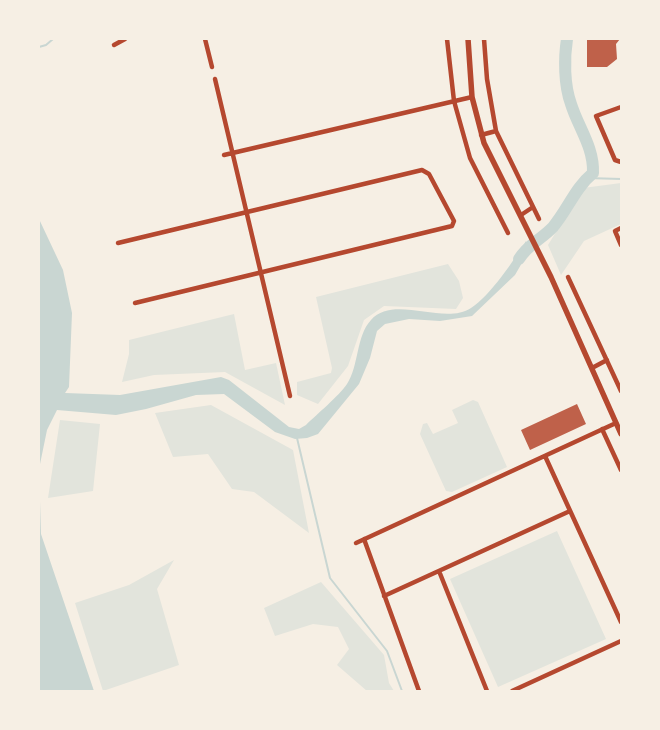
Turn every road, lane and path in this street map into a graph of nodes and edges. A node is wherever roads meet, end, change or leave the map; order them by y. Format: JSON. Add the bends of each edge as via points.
{"nodes":[{"id":1,"x":125,"y":39,"type":"edge"},
{"id":2,"x":205,"y":39,"type":"edge"},
{"id":3,"x":447,"y":39,"type":"edge"},
{"id":4,"x":468,"y":39,"type":"edge"},
{"id":5,"x":484,"y":39,"type":"edge"},
{"id":6,"x":114,"y":45,"type":"dead end"},
{"id":7,"x":212,"y":67,"type":"dead end"},
{"id":8,"x":215,"y":79,"type":"dead end"},
{"id":9,"x":472,"y":97,"type":"junction"},
{"id":10,"x":454,"y":101,"type":"junction"},
{"id":11,"x":621,"y":106,"type":"edge"},
{"id":12,"x":496,"y":131,"type":"junction"},
{"id":13,"x":481,"y":134,"type":"junction"},
{"id":14,"x":233,"y":153,"type":"junction"},
{"id":15,"x":224,"y":155,"type":"dead end"},
{"id":16,"x":620,"y":162,"type":"edge"},
{"id":17,"x":533,"y":207,"type":"junction"},
{"id":18,"x":247,"y":213,"type":"junction"},
{"id":19,"x":521,"y":216,"type":"junction"},
{"id":20,"x":539,"y":219,"type":"dead end"},
{"id":21,"x":621,"y":228,"type":"edge"},
{"id":22,"x":508,"y":233,"type":"dead end"},
{"id":23,"x":118,"y":243,"type":"dead end"},
{"id":24,"x":621,"y":245,"type":"edge"},
{"id":25,"x":261,"y":272,"type":"junction"},
{"id":26,"x":568,"y":277,"type":"dead end"},
{"id":27,"x":135,"y":303,"type":"dead end"},
{"id":28,"x":607,"y":360,"type":"junction"},
{"id":29,"x":592,"y":368,"type":"junction"},
{"id":30,"x":621,"y":391,"type":"edge"},
{"id":31,"x":290,"y":396,"type":"dead end"},
{"id":32,"x":616,"y":423,"type":"junction"},
{"id":33,"x":602,"y":430,"type":"junction"},
{"id":34,"x":621,"y":434,"type":"edge"},
{"id":35,"x":545,"y":456,"type":"junction"},
{"id":36,"x":621,"y":470,"type":"edge"},
{"id":37,"x":570,"y":511,"type":"junction"},
{"id":38,"x":364,"y":539,"type":"junction"},
{"id":39,"x":356,"y":543,"type":"dead end"},
{"id":40,"x":439,"y":571,"type":"junction"},
{"id":41,"x":384,"y":596,"type":"junction"},
{"id":42,"x":621,"y":622,"type":"edge"},
{"id":43,"x":621,"y":641,"type":"edge"},
{"id":44,"x":419,"y":691,"type":"edge"},
{"id":45,"x":487,"y":691,"type":"edge"},
{"id":46,"x":512,"y":691,"type":"edge"}],
"edges":[{"from":1,"to":6,"type":"street"},
{"from":2,"to":7,"type":"street"},
{"from":3,"to":10,"type":"street"},
{"from":4,"to":9,"type":"main road"},
{"from":5,"to":12,"type":"street"},
{"from":8,"to":14,"type":"street"},
{"from":9,"to":10,"type":"street"},
{"from":9,"to":13,"type":"main road"},
{"from":10,"to":14,"type":"street"},
{"from":10,"to":22,"type":"street","via":[[470,158]]},
{"from":11,"to":16,"type":"street","via":[[596,116],[614,160]]},
{"from":12,"to":13,"type":"street"},
{"from":12,"to":17,"type":"street"},
{"from":13,"to":19,"type":"main road"},
{"from":14,"to":15,"type":"street"},
{"from":14,"to":18,"type":"street"},
{"from":17,"to":19,"type":"street"},
{"from":17,"to":20,"type":"street"},
{"from":18,"to":23,"type":"street"},
{"from":18,"to":25,"type":"street"},
{"from":18,"to":25,"type":"street","via":[[422,170],[429,174],[454,221],[452,226]]},
{"from":19,"to":29,"type":"main road"},
{"from":21,"to":24,"type":"street","via":[[615,231]]},
{"from":25,"to":27,"type":"street"},
{"from":25,"to":31,"type":"street"},
{"from":26,"to":28,"type":"street"},
{"from":28,"to":29,"type":"street"},
{"from":28,"to":30,"type":"street"},
{"from":29,"to":32,"type":"main road"},
{"from":32,"to":33,"type":"street"},
{"from":32,"to":34,"type":"main road"},
{"from":33,"to":35,"type":"street"},
{"from":33,"to":36,"type":"street"},
{"from":35,"to":37,"type":"street"},
{"from":35,"to":38,"type":"street"},
{"from":37,"to":40,"type":"street"},
{"from":37,"to":42,"type":"street"},
{"from":38,"to":39,"type":"street"},
{"from":38,"to":41,"type":"street"},
{"from":40,"to":41,"type":"street"},
{"from":40,"to":45,"type":"street"},
{"from":41,"to":44,"type":"street"},
{"from":43,"to":46,"type":"street"}]}
